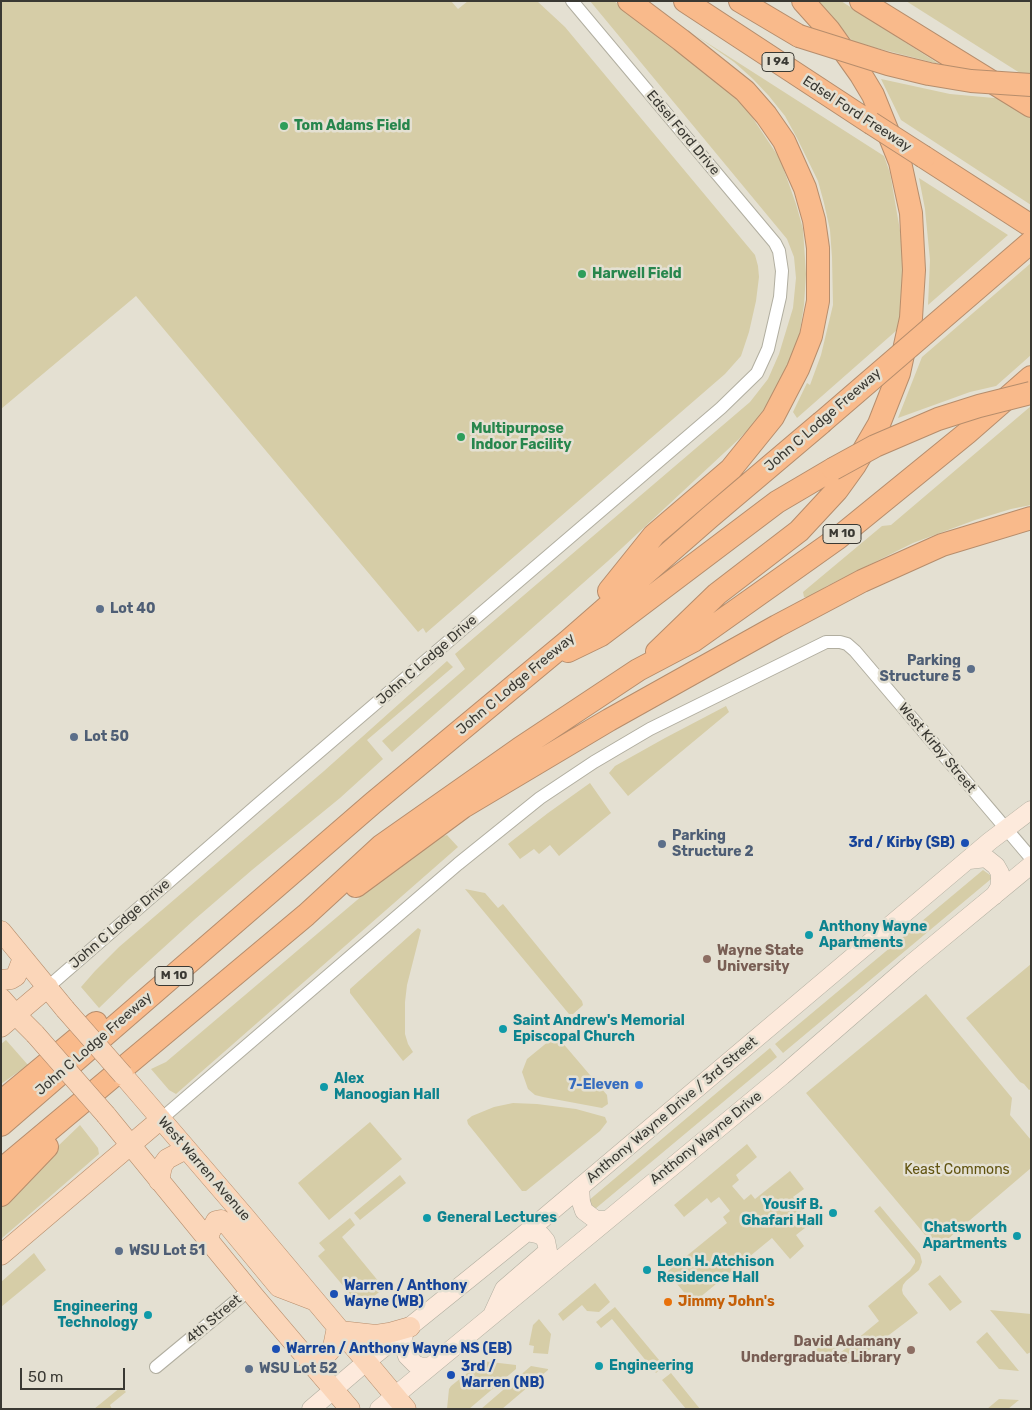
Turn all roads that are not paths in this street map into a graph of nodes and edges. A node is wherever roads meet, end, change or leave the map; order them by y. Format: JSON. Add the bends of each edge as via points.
{"nodes":[{"id":1,"x":572,"y":1,"type":"edge"},
{"id":2,"x":629,"y":1,"type":"edge"},
{"id":3,"x":684,"y":1,"type":"edge"},
{"id":4,"x":740,"y":1,"type":"edge"},
{"id":5,"x":803,"y":1,"type":"edge"},
{"id":6,"x":861,"y":1,"type":"edge"},
{"id":7,"x":1031,"y":84,"type":"edge"},
{"id":8,"x":1031,"y":106,"type":"edge"},
{"id":9,"x":1031,"y":226,"type":"edge"},
{"id":10,"x":1031,"y":242,"type":"edge"},
{"id":11,"x":782,"y":271,"type":"joint"},
{"id":12,"x":1031,"y":378,"type":"edge"},
{"id":13,"x":1031,"y":393,"type":"edge"},
{"id":14,"x":1031,"y":518,"type":"edge"},
{"id":15,"x":567,"y":642,"type":"junction"},
{"id":16,"x":532,"y":669,"type":"junction"},
{"id":17,"x":638,"y":670,"type":"junction"},
{"id":18,"x":1031,"y":810,"type":"edge"},
{"id":19,"x":348,"y":827,"type":"junction"},
{"id":20,"x":1006,"y":829,"type":"junction"},
{"id":21,"x":1031,"y":858,"type":"edge"},
{"id":22,"x":969,"y":860,"type":"junction"},
{"id":23,"x":1031,"y":865,"type":"edge"},
{"id":24,"x":994,"y":896,"type":"junction"},
{"id":25,"x":306,"y":915,"type":"junction"},
{"id":26,"x":1,"y":931,"type":"edge"},
{"id":27,"x":23,"y":958,"type":"junction"},
{"id":28,"x":1,"y":980,"type":"edge"},
{"id":29,"x":48,"y":988,"type":"junction"},
{"id":30,"x":1,"y":998,"type":"edge"},
{"id":31,"x":8,"y":1021,"type":"edge"},
{"id":32,"x":1,"y":1102,"type":"edge"},
{"id":33,"x":66,"y":1114,"type":"junction"},
{"id":34,"x":160,"y":1118,"type":"junction"},
{"id":35,"x":1,"y":1124,"type":"edge"},
{"id":36,"x":130,"y":1145,"type":"junction"},
{"id":37,"x":186,"y":1148,"type":"junction"},
{"id":38,"x":1,"y":1170,"type":"edge"},
{"id":39,"x":159,"y":1181,"type":"junction"},
{"id":40,"x":580,"y":1187,"type":"junction"},
{"id":41,"x":1,"y":1195,"type":"edge"},
{"id":42,"x":606,"y":1220,"type":"junction"},
{"id":43,"x":527,"y":1232,"type":"junction"},
{"id":44,"x":208,"y":1240,"type":"junction"},
{"id":45,"x":1,"y":1255,"type":"edge"},
{"id":46,"x":249,"y":1290,"type":"junction"},
{"id":47,"x":315,"y":1301,"type":"junction"},
{"id":48,"x":491,"y":1317,"type":"junction"},
{"id":49,"x":339,"y":1329,"type":"junction"},
{"id":50,"x":407,"y":1330,"type":"junction"},
{"id":51,"x":303,"y":1353,"type":"junction"},
{"id":52,"x":366,"y":1362,"type":"junction"},
{"id":53,"x":431,"y":1366,"type":"junction"},
{"id":54,"x":156,"y":1367,"type":"dead end"},
{"id":55,"x":333,"y":1389,"type":"junction"},
{"id":56,"x":400,"y":1402,"type":"edge"},
{"id":57,"x":311,"y":1409,"type":"edge"},
{"id":58,"x":350,"y":1409,"type":"edge"},
{"id":59,"x":379,"y":1409,"type":"edge"}],
"edges":[{"from":1,"to":11,"type":"street","name":"Edsel Ford Drive","via":[[770,236],[779,251]]},
{"from":2,"to":15,"type":"highway","via":[[745,91],[784,141],[805,188],[814,220],[818,248],[818,301],[811,336],[773,417],[731,469],[654,535]]},
{"from":3,"to":9,"type":"highway","name":"Edsel Ford Freeway","number":"I 94","bridge":true},
{"from":4,"to":7,"type":"highway","bridge":true,"via":[[799,36],[888,64],[971,81]]},
{"from":5,"to":17,"type":"highway","via":[[862,75],[900,162],[911,213],[914,270],[911,318],[899,373],[879,424],[837,490],[799,531],[717,594]]},
{"from":6,"to":8,"type":"highway"},
{"from":10,"to":15,"type":"highway","name":"John C Lodge Freeway","number":"M 10","bridge":true},
{"from":11,"to":29,"type":"street","name":"John C Lodge Drive","via":[[780,297],[768,349],[757,374],[739,392]]},
{"from":12,"to":17,"type":"highway","number":"M 10","via":[[838,538],[693,642]]},
{"from":13,"to":16,"type":"highway","bridge":true,"via":[[938,419],[875,446],[833,469],[777,502],[601,635]]},
{"from":14,"to":25,"type":"highway","via":[[934,548],[862,581],[778,626],[463,806],[337,900]]},
{"from":15,"to":16,"type":"highway","name":"John C Lodge Freeway","number":"M 10"},
{"from":16,"to":19,"type":"highway","name":"John C Lodge Freeway","number":"M 10"},
{"from":17,"to":25,"type":"highway","number":"M 10","via":[[382,846]]},
{"from":18,"to":20,"type":"street","name":"Anthony Wayne Drive / 3rd Street"},
{"from":19,"to":32,"type":"highway","via":[[300,850]]},
{"from":19,"to":35,"type":"highway","name":"John C Lodge Freeway","number":"M 10"},
{"from":20,"to":21,"type":"street","name":"West Kirby Street"},
{"from":20,"to":22,"type":"street","name":"Anthony Wayne Drive / 3rd Street"},
{"from":20,"to":34,"type":"street","name":"West Kirby Street","via":[[855,651],[847,644],[826,642],[664,722],[540,798]]},
{"from":22,"to":24,"type":"street","via":[[986,858],[996,866],[1000,882]]},
{"from":22,"to":40,"type":"street","name":"Anthony Wayne Drive / 3rd Street"},
{"from":23,"to":24,"type":"street","name":"Anthony Wayne Drive"},
{"from":24,"to":42,"type":"street","name":"Anthony Wayne Drive"},
{"from":25,"to":33,"type":"highway","number":"M 10"},
{"from":26,"to":27,"type":"main road","name":"West Warren Avenue"},
{"from":27,"to":28,"type":"main road","via":[[16,976]]},
{"from":27,"to":29,"type":"main road","name":"West Warren Avenue"},
{"from":29,"to":31,"type":"main road","name":"John C Lodge Drive"},
{"from":29,"to":34,"type":"main road","name":"West Warren Avenue","bridge":true},
{"from":30,"to":31,"type":"main road"},
{"from":31,"to":36,"type":"main road","bridge":true,"via":[[35,1034]]},
{"from":33,"to":38,"type":"highway","number":"M 10"},
{"from":33,"to":41,"type":"highway","via":[[67,1126]]},
{"from":34,"to":36,"type":"main road"},
{"from":34,"to":37,"type":"main road","name":"West Warren Avenue"},
{"from":36,"to":39,"type":"main road"},
{"from":36,"to":45,"type":"main road"},
{"from":37,"to":39,"type":"main road","via":[[167,1159]]},
{"from":37,"to":47,"type":"main road","name":"West Warren Avenue"},
{"from":39,"to":44,"type":"main road"},
{"from":40,"to":42,"type":"street","via":[[584,1211],[596,1220]]},
{"from":40,"to":43,"type":"street","name":"Anthony Wayne Drive / 3rd Street"},
{"from":42,"to":48,"type":"street","name":"Anthony Wayne Drive"},
{"from":43,"to":48,"type":"street","via":[[541,1235],[548,1251],[504,1289]]},
{"from":43,"to":50,"type":"street","name":"Anthony Wayne Drive / 3rd Street"},
{"from":44,"to":46,"type":"main road"},
{"from":44,"to":47,"type":"main road","via":[[213,1225],[221,1220],[279,1287]]},
{"from":46,"to":51,"type":"main road"},
{"from":46,"to":54,"type":"street","name":"4th Street"},
{"from":47,"to":49,"type":"main road","name":"West Warren Avenue"},
{"from":48,"to":53,"type":"street","name":"Anthony Wayne Drive"},
{"from":49,"to":50,"type":"main road","via":[[376,1335]]},
{"from":49,"to":51,"type":"main road","via":[[330,1351],[322,1357]]},
{"from":49,"to":52,"type":"main road","name":"West Warren Avenue"},
{"from":50,"to":52,"type":"street","name":"Anthony Wayne Drive / 3rd Street"},
{"from":50,"to":53,"type":"street","via":[[403,1344],[407,1356],[414,1364]]},
{"from":51,"to":55,"type":"main road"},
{"from":52,"to":55,"type":"street","name":"Anthony Wayne Drive / 3rd Street"},
{"from":52,"to":56,"type":"main road","name":"West Warren Avenue"},
{"from":53,"to":56,"type":"street","name":"Anthony Wayne Drive"},
{"from":55,"to":57,"type":"street","name":"Anthony Wayne Drive / 3rd Street"},
{"from":55,"to":58,"type":"main road"},
{"from":56,"to":59,"type":"street","name":"Anthony Wayne Drive"}]}
